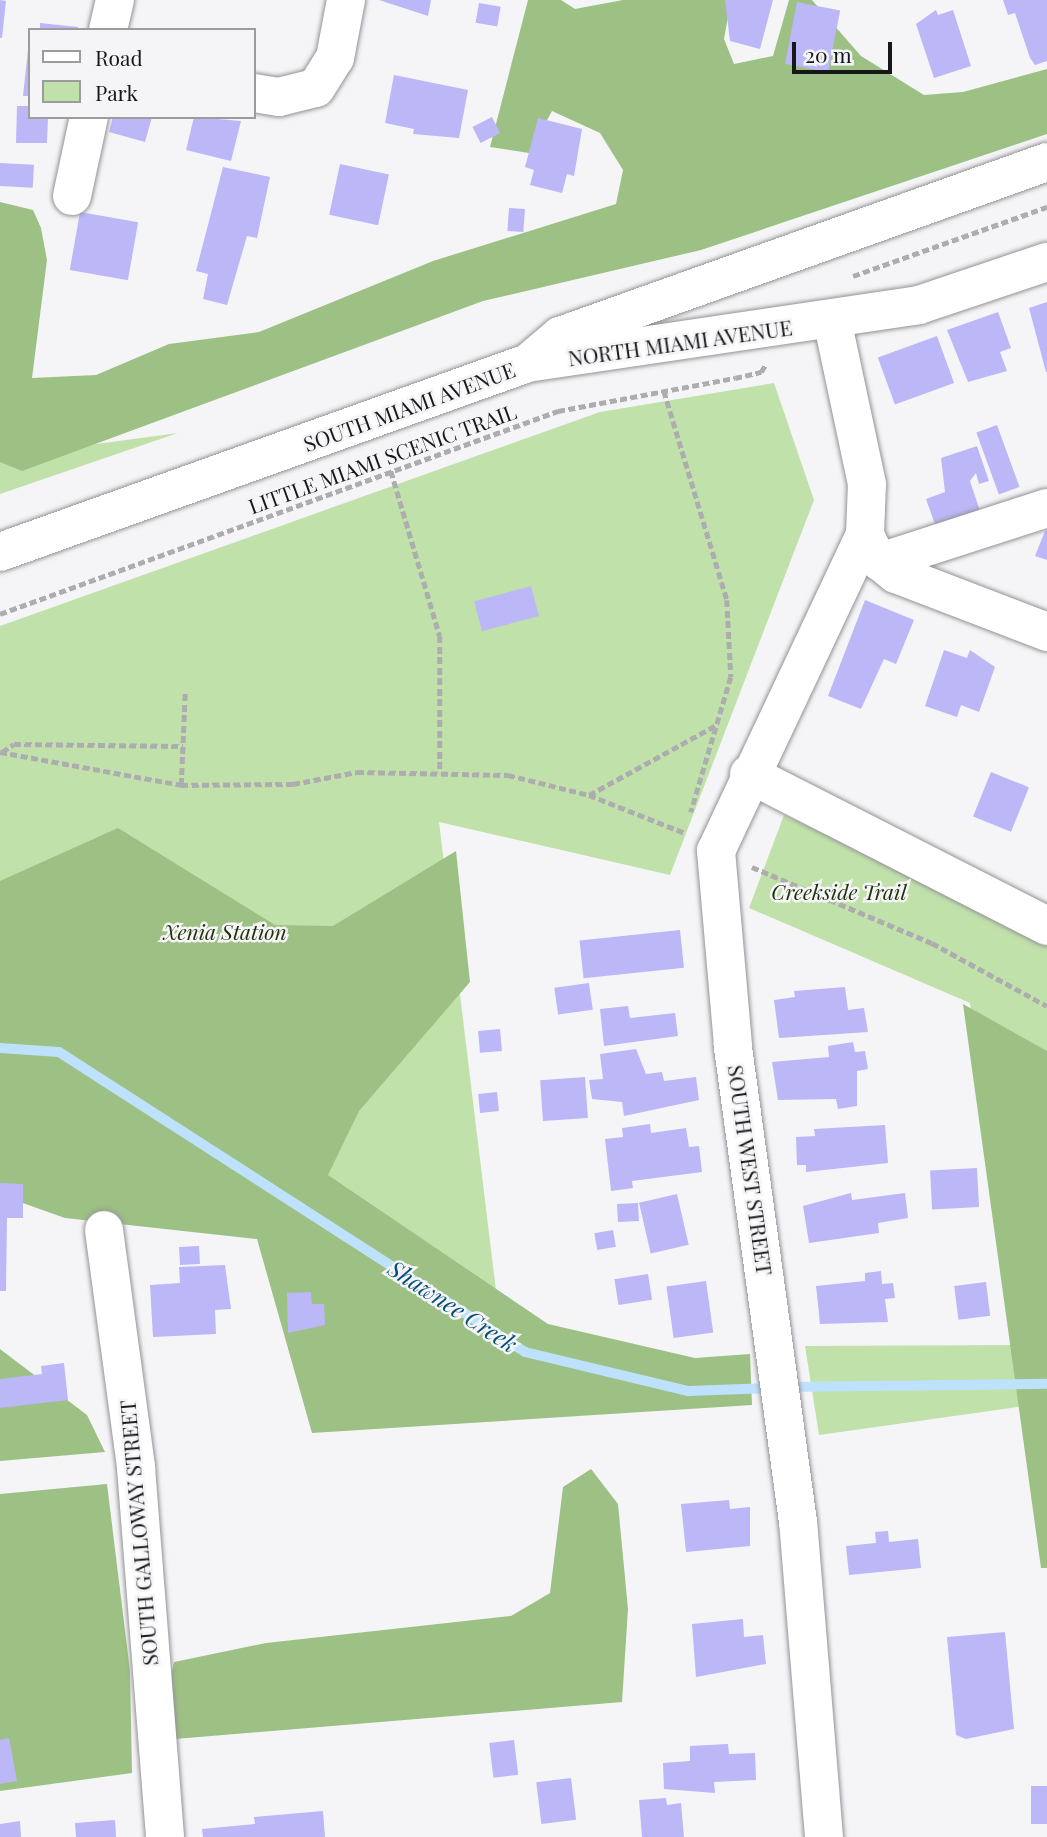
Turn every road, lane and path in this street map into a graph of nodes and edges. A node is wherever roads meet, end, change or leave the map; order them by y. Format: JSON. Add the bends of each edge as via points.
{"nodes":[{"id":1,"x":115,"y":0,"type":"edge"},
{"id":2,"x":346,"y":0,"type":"edge"},
{"id":3,"x":108,"y":28,"type":"edge"},
{"id":4,"x":256,"y":93,"type":"edge"},
{"id":5,"x":89,"y":119,"type":"edge"},
{"id":6,"x":1047,"y":162,"type":"edge"},
{"id":7,"x":72,"y":196,"type":"dead end"},
{"id":8,"x":1047,"y":207,"type":"edge"},
{"id":9,"x":1047,"y":262,"type":"edge"},
{"id":10,"x":846,"y":278,"type":"dead end"},
{"id":11,"x":832,"y":320,"type":"junction"},
{"id":12,"x":773,"y":353,"type":"dead end"},
{"id":13,"x":528,"y":363,"type":"junction"},
{"id":14,"x":664,"y":391,"type":"junction"},
{"id":15,"x":391,"y":471,"type":"junction"},
{"id":16,"x":1047,"y":508,"type":"edge"},
{"id":17,"x":872,"y":548,"type":"junction"},
{"id":18,"x":0,"y":552,"type":"edge"},
{"id":19,"x":0,"y":614,"type":"edge"},
{"id":20,"x":1047,"y":632,"type":"edge"},
{"id":21,"x":185,"y":693,"type":"dead end"},
{"id":22,"x":719,"y":724,"type":"junction"},
{"id":23,"x":183,"y":746,"type":"junction"},
{"id":24,"x":1,"y":752,"type":"edge"},
{"id":25,"x":440,"y":773,"type":"junction"},
{"id":26,"x":749,"y":774,"type":"junction"},
{"id":27,"x":181,"y":785,"type":"junction"},
{"id":28,"x":589,"y":795,"type":"junction"},
{"id":29,"x":700,"y":842,"type":"junction"},
{"id":30,"x":1047,"y":926,"type":"edge"},
{"id":31,"x":1047,"y":1006,"type":"edge"},
{"id":32,"x":104,"y":1230,"type":"dead end"},
{"id":33,"x":165,"y":1837,"type":"edge"},
{"id":34,"x":824,"y":1837,"type":"edge"}],
"edges":[{"from":1,"to":3,"type":"street"},
{"from":2,"to":4,"type":"street","via":[[335,58],[316,88],[279,97]]},
{"from":5,"to":7,"type":"street"},
{"from":6,"to":13,"type":"street","name":"SOUTH MIAMI AVENUE","via":[[560,336]]},
{"from":8,"to":10,"type":"path"},
{"from":9,"to":11,"type":"street","name":"NORTH MIAMI AVENUE","via":[[919,306]]},
{"from":11,"to":13,"type":"street","name":"NORTH MIAMI AVENUE"},
{"from":11,"to":17,"type":"street","via":[[867,484]]},
{"from":12,"to":14,"type":"path","name":"LITTLE MIAMI SCENIC TRAIL","via":[[761,372]]},
{"from":13,"to":18,"type":"street","name":"SOUTH MIAMI AVENUE"},
{"from":14,"to":15,"type":"path","name":"LITTLE MIAMI SCENIC TRAIL","via":[[558,411]]},
{"from":14,"to":22,"type":"path","via":[[727,600],[731,677]]},
{"from":15,"to":19,"type":"path","name":"LITTLE MIAMI SCENIC TRAIL"},
{"from":15,"to":25,"type":"path","via":[[440,636]]},
{"from":16,"to":17,"type":"street"},
{"from":17,"to":20,"type":"street","via":[[896,574]]},
{"from":17,"to":26,"type":"street","name":"SOUTH WEST STREET"},
{"from":21,"to":23,"type":"path"},
{"from":22,"to":28,"type":"path"},
{"from":22,"to":29,"type":"path"},
{"from":23,"to":24,"type":"path","via":[[14,744]]},
{"from":23,"to":27,"type":"path"},
{"from":24,"to":27,"type":"path"},
{"from":25,"to":27,"type":"path","via":[[357,772],[293,784]]},
{"from":25,"to":28,"type":"path","via":[[509,775]]},
{"from":26,"to":29,"type":"street","name":"SOUTH WEST STREET"},
{"from":26,"to":30,"type":"street"},
{"from":28,"to":29,"type":"path"},
{"from":29,"to":31,"type":"path","via":[[932,943]]},
{"from":29,"to":34,"type":"street","name":"SOUTH WEST STREET","via":[[786,1416]]},
{"from":32,"to":33,"type":"street","name":"SOUTH GALLOWAY STREET","via":[[136,1468]]}]}
